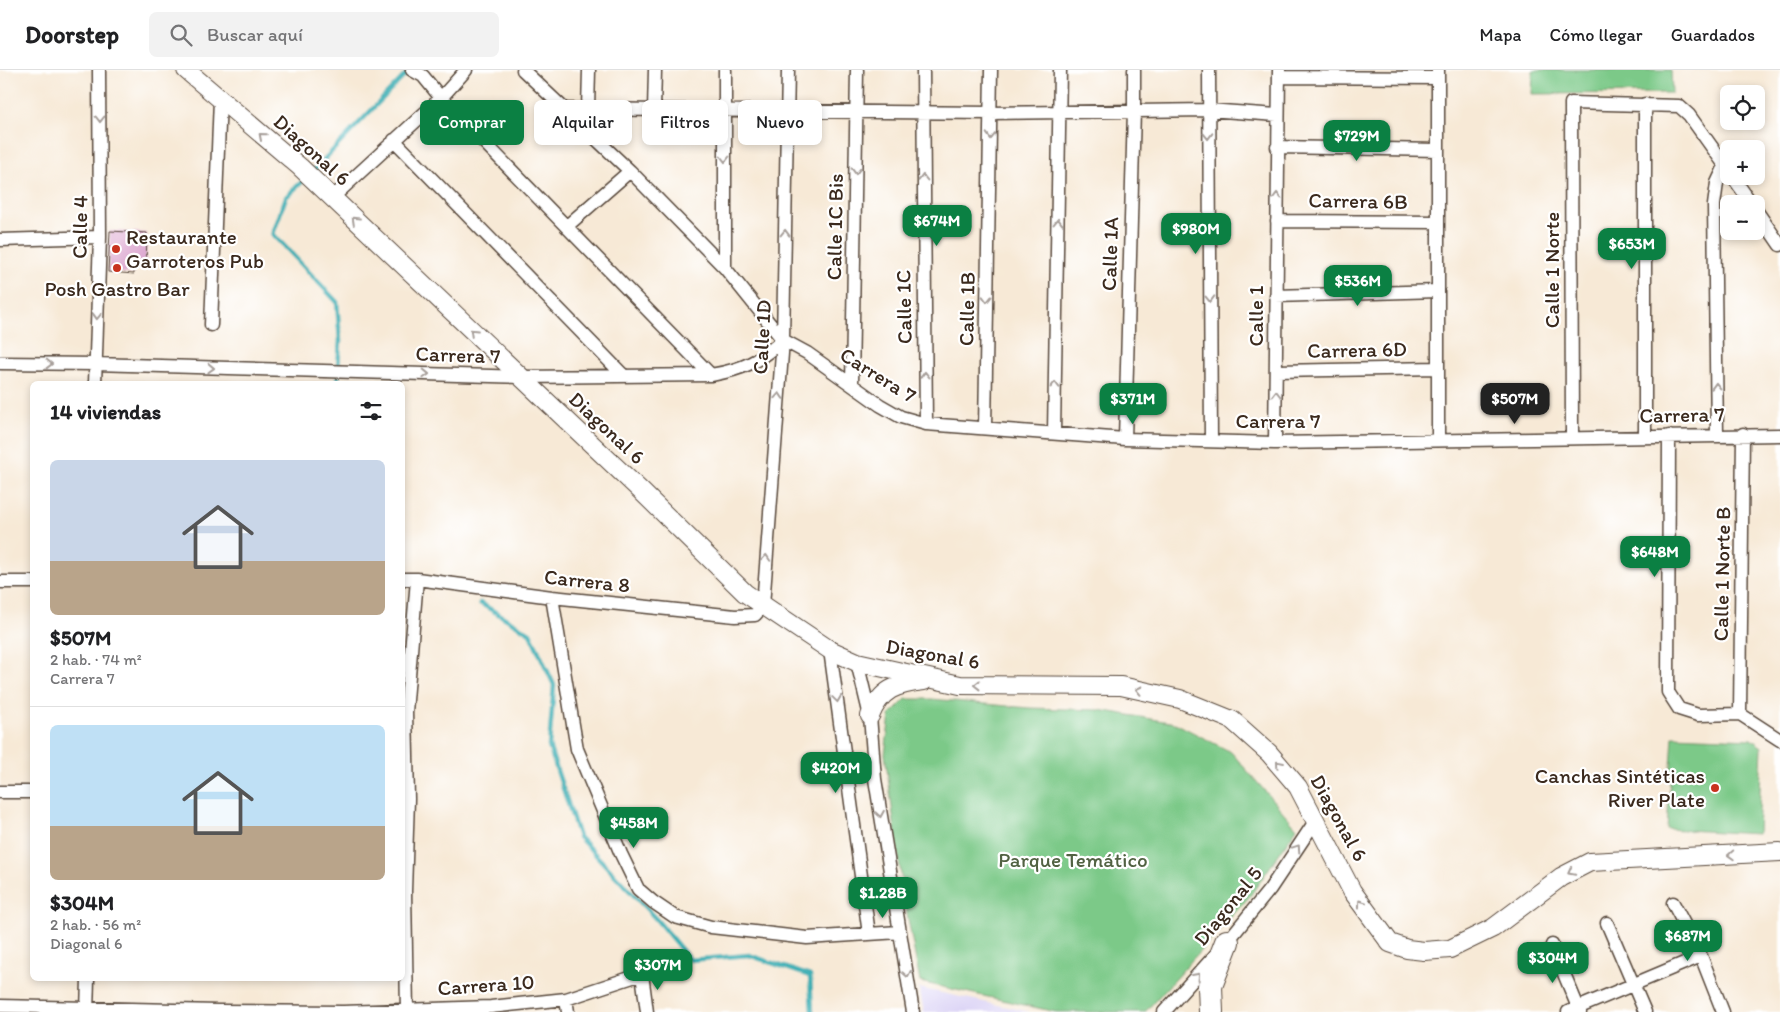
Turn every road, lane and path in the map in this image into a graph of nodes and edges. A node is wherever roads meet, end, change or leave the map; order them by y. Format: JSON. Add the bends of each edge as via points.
{"nodes":[{"id":1,"x":99,"y":70,"type":"edge"},
{"id":2,"x":186,"y":70,"type":"edge"},
{"id":3,"x":466,"y":70,"type":"edge"},
{"id":4,"x":523,"y":70,"type":"edge"},
{"id":5,"x":589,"y":70,"type":"edge"},
{"id":6,"x":655,"y":70,"type":"edge"},
{"id":7,"x":725,"y":70,"type":"edge"},
{"id":8,"x":788,"y":70,"type":"edge"},
{"id":9,"x":857,"y":70,"type":"edge"},
{"id":10,"x":922,"y":70,"type":"edge"},
{"id":11,"x":991,"y":70,"type":"edge"},
{"id":12,"x":1060,"y":70,"type":"edge"},
{"id":13,"x":1134,"y":70,"type":"edge"},
{"id":14,"x":1208,"y":70,"type":"edge"},
{"id":15,"x":418,"y":73,"type":"edge"},
{"id":16,"x":1279,"y":74,"type":"edge"},
{"id":17,"x":1438,"y":74,"type":"edge"},
{"id":18,"x":441,"y":98,"type":"junction"},
{"id":19,"x":220,"y":99,"type":"junction"},
{"id":20,"x":557,"y":100,"type":"edge"},
{"id":21,"x":588,"y":100,"type":"edge"},
{"id":22,"x":654,"y":100,"type":"edge"},
{"id":23,"x":724,"y":100,"type":"edge"},
{"id":24,"x":787,"y":100,"type":"edge"},
{"id":25,"x":1646,"y":104,"type":"junction"},
{"id":26,"x":822,"y":110,"type":"edge"},
{"id":27,"x":1134,"y":110,"type":"junction"},
{"id":28,"x":1208,"y":110,"type":"junction"},
{"id":29,"x":857,"y":111,"type":"junction"},
{"id":30,"x":922,"y":112,"type":"junction"},
{"id":31,"x":1060,"y":112,"type":"junction"},
{"id":32,"x":991,"y":113,"type":"junction"},
{"id":33,"x":1278,"y":115,"type":"junction"},
{"id":34,"x":394,"y":140,"type":"junction"},
{"id":35,"x":604,"y":145,"type":"edge"},
{"id":36,"x":724,"y":145,"type":"edge"},
{"id":37,"x":786,"y":145,"type":"edge"},
{"id":38,"x":1277,"y":147,"type":"junction"},
{"id":39,"x":1438,"y":150,"type":"junction"},
{"id":40,"x":1720,"y":158,"type":"edge"},
{"id":41,"x":630,"y":171,"type":"junction"},
{"id":42,"x":1720,"y":179,"type":"edge"},
{"id":43,"x":326,"y":192,"type":"junction"},
{"id":44,"x":1277,"y":221,"type":"junction"},
{"id":45,"x":1438,"y":222,"type":"junction"},
{"id":46,"x":1765,"y":223,"type":"edge"},
{"id":47,"x":567,"y":226,"type":"junction"},
{"id":48,"x":100,"y":237,"type":"junction"},
{"id":49,"x":0,"y":240,"type":"edge"},
{"id":50,"x":1780,"y":245,"type":"edge"},
{"id":51,"x":725,"y":268,"type":"junction"},
{"id":52,"x":1438,"y":291,"type":"junction"},
{"id":53,"x":1276,"y":296,"type":"junction"},
{"id":54,"x":211,"y":325,"type":"dead end"},
{"id":55,"x":783,"y":340,"type":"junction"},
{"id":56,"x":0,"y":363,"type":"edge"},
{"id":57,"x":95,"y":364,"type":"junction"},
{"id":58,"x":1438,"y":368,"type":"junction"},
{"id":59,"x":1276,"y":371,"type":"junction"},
{"id":60,"x":711,"y":374,"type":"junction"},
{"id":61,"x":624,"y":376,"type":"junction"},
{"id":62,"x":521,"y":377,"type":"junction"},
{"id":63,"x":95,"y":381,"type":"edge"},
{"id":64,"x":852,"y":385,"type":"junction"},
{"id":65,"x":926,"y":424,"type":"junction"},
{"id":66,"x":985,"y":428,"type":"junction"},
{"id":67,"x":1054,"y":433,"type":"junction"},
{"id":68,"x":1744,"y":434,"type":"junction"},
{"id":69,"x":1716,"y":435,"type":"junction"},
{"id":70,"x":1780,"y":435,"type":"edge"},
{"id":71,"x":1645,"y":436,"type":"junction"},
{"id":72,"x":1669,"y":436,"type":"junction"},
{"id":73,"x":1572,"y":437,"type":"junction"},
{"id":74,"x":1125,"y":439,"type":"junction"},
{"id":75,"x":1438,"y":440,"type":"junction"},
{"id":76,"x":1211,"y":441,"type":"junction"},
{"id":77,"x":1275,"y":443,"type":"junction"},
{"id":78,"x":405,"y":578,"type":"edge"},
{"id":79,"x":417,"y":579,"type":"junction"},
{"id":80,"x":0,"y":582,"type":"edge"},
{"id":81,"x":30,"y":582,"type":"edge"},
{"id":82,"x":552,"y":598,"type":"junction"},
{"id":83,"x":763,"y":606,"type":"junction"},
{"id":84,"x":830,"y":650,"type":"junction"},
{"id":85,"x":857,"y":662,"type":"junction"},
{"id":86,"x":934,"y":680,"type":"junction"},
{"id":87,"x":1740,"y":714,"type":"junction"},
{"id":88,"x":870,"y":716,"type":"junction"},
{"id":89,"x":1780,"y":740,"type":"edge"},
{"id":90,"x":0,"y":792,"type":"edge"},
{"id":91,"x":30,"y":792,"type":"edge"},
{"id":92,"x":405,"y":799,"type":"edge"},
{"id":93,"x":1316,"y":820,"type":"junction"},
{"id":94,"x":1780,"y":852,"type":"edge"},
{"id":95,"x":1672,"y":903,"type":"dead end"},
{"id":96,"x":1607,"y":923,"type":"dead end"},
{"id":97,"x":899,"y":932,"type":"junction"},
{"id":98,"x":869,"y":934,"type":"junction"},
{"id":99,"x":1227,"y":942,"type":"junction"},
{"id":100,"x":1552,"y":945,"type":"dead end"},
{"id":101,"x":1700,"y":956,"type":"junction"},
{"id":102,"x":88,"y":981,"type":"edge"},
{"id":103,"x":1634,"y":985,"type":"junction"},
{"id":104,"x":566,"y":999,"type":"junction"},
{"id":105,"x":0,"y":1006,"type":"edge"},
{"id":106,"x":491,"y":1009,"type":"edge"},
{"id":107,"x":87,"y":1010,"type":"edge"},
{"id":108,"x":407,"y":1011,"type":"edge"},
{"id":109,"x":1575,"y":1011,"type":"edge"},
{"id":110,"x":343,"y":1012,"type":"edge"},
{"id":111,"x":568,"y":1012,"type":"edge"},
{"id":112,"x":647,"y":1012,"type":"edge"},
{"id":113,"x":913,"y":1012,"type":"edge"},
{"id":114,"x":1164,"y":1012,"type":"edge"},
{"id":115,"x":1211,"y":1012,"type":"edge"},
{"id":116,"x":1645,"y":1012,"type":"edge"},
{"id":117,"x":1723,"y":1012,"type":"edge"}],
"edges":[{"from":1,"to":48,"type":"street","name":"Calle 4","one_way":true},
{"from":2,"to":19,"type":"street","name":"Diagonal 6"},
{"from":3,"to":18,"type":"street"},
{"from":4,"to":20,"type":"street"},
{"from":5,"to":21,"type":"street"},
{"from":6,"to":22,"type":"street"},
{"from":7,"to":23,"type":"street"},
{"from":8,"to":24,"type":"street","name":"Calle 1D"},
{"from":9,"to":29,"type":"street","name":"Calle 1C Bis"},
{"from":10,"to":30,"type":"street","name":"Calle 1C"},
{"from":11,"to":32,"type":"street","name":"Calle 1B"},
{"from":12,"to":31,"type":"street"},
{"from":13,"to":27,"type":"street","name":"Calle 1A"},
{"from":14,"to":28,"type":"street"},
{"from":15,"to":18,"type":"street"},
{"from":16,"to":17,"type":"street"},
{"from":16,"to":33,"type":"street","name":"Calle 1"},
{"from":17,"to":39,"type":"street"},
{"from":18,"to":34,"type":"street"},
{"from":18,"to":47,"type":"street"},
{"from":43,"to":19,"type":"street","name":"Diagonal 6","one_way":true},
{"from":19,"to":54,"type":"street"},
{"from":25,"to":40,"type":"street","via":[[1679,106]]},
{"from":25,"to":71,"type":"street"},
{"from":25,"to":73,"type":"street","name":"Calle 1 Norte","via":[[1571,103]]},
{"from":26,"to":29,"type":"street"},
{"from":27,"to":28,"type":"street"},
{"from":27,"to":31,"type":"street"},
{"from":27,"to":74,"type":"street","name":"Calle 1A"},
{"from":28,"to":33,"type":"street"},
{"from":28,"to":76,"type":"street","one_way":true},
{"from":29,"to":30,"type":"street"},
{"from":29,"to":64,"type":"street","name":"Calle 1C Bis","one_way":true},
{"from":30,"to":32,"type":"street"},
{"from":65,"to":30,"type":"street","name":"Calle 1C","one_way":true},
{"from":31,"to":32,"type":"street"},
{"from":67,"to":31,"type":"street","one_way":true},
{"from":32,"to":66,"type":"street","name":"Calle 1B","one_way":true},
{"from":33,"to":38,"type":"street","name":"Calle 1"},
{"from":34,"to":43,"type":"street"},
{"from":34,"to":61,"type":"street"},
{"from":35,"to":41,"type":"street"},
{"from":36,"to":51,"type":"street","one_way":true},
{"from":55,"to":37,"type":"street","name":"Calle 1D","one_way":true},
{"from":38,"to":39,"type":"street"},
{"from":44,"to":38,"type":"street","name":"Calle 1","one_way":true},
{"from":39,"to":45,"type":"street"},
{"from":41,"to":47,"type":"street"},
{"from":41,"to":51,"type":"street"},
{"from":69,"to":42,"type":"street","one_way":true,"via":[[1714,205]]},
{"from":62,"to":43,"type":"street","name":"Diagonal 6","one_way":true},
{"from":44,"to":45,"type":"street","name":"Carrera 6B"},
{"from":44,"to":53,"type":"street","name":"Calle 1"},
{"from":45,"to":52,"type":"street"},
{"from":46,"to":50,"type":"street"},
{"from":47,"to":60,"type":"street"},
{"from":48,"to":49,"type":"street"},
{"from":48,"to":57,"type":"street","name":"Calle 4","one_way":true},
{"from":51,"to":55,"type":"street"},
{"from":52,"to":53,"type":"street"},
{"from":52,"to":58,"type":"street"},
{"from":53,"to":59,"type":"street","name":"Calle 1"},
{"from":55,"to":60,"type":"street","name":"Carrera 7","via":[[752,364]]},
{"from":55,"to":64,"type":"street","name":"Carrera 7"},
{"from":83,"to":55,"type":"street","name":"Calle 1D","one_way":true},
{"from":56,"to":57,"type":"street","name":"Carrera 7","one_way":true},
{"from":57,"to":62,"type":"street","name":"Carrera 7","one_way":true},
{"from":57,"to":63,"type":"street","name":"Calle 4"},
{"from":58,"to":59,"type":"street","name":"Carrera 6D"},
{"from":58,"to":75,"type":"street"},
{"from":77,"to":59,"type":"street","name":"Calle 1","one_way":true},
{"from":60,"to":61,"type":"street","name":"Carrera 7"},
{"from":61,"to":62,"type":"street","name":"Carrera 7"},
{"from":62,"to":83,"type":"street","name":"Diagonal 6","via":[[745,593]]},
{"from":64,"to":65,"type":"street","name":"Carrera 7","via":[[901,417]]},
{"from":65,"to":66,"type":"street","name":"Carrera 7"},
{"from":66,"to":67,"type":"street","name":"Carrera 7"},
{"from":67,"to":74,"type":"street","name":"Carrera 7"},
{"from":68,"to":69,"type":"street","name":"Carrera 7"},
{"from":68,"to":70,"type":"street","name":"Carrera 7"},
{"from":68,"to":87,"type":"street","name":"Calle 1 Norte B"},
{"from":69,"to":72,"type":"street","name":"Carrera 7"},
{"from":71,"to":72,"type":"street","name":"Carrera 7"},
{"from":71,"to":73,"type":"street","name":"Carrera 7"},
{"from":72,"to":87,"type":"street","via":[[1668,692],[1679,709],[1698,714]]},
{"from":73,"to":75,"type":"street","name":"Carrera 7"},
{"from":74,"to":76,"type":"street","name":"Carrera 7"},
{"from":75,"to":77,"type":"street","name":"Carrera 7"},
{"from":76,"to":77,"type":"street","name":"Carrera 7"},
{"from":78,"to":79,"type":"street","name":"Carrera 8"},
{"from":79,"to":82,"type":"street","name":"Carrera 8"},
{"from":79,"to":92,"type":"street","via":[[406,712]]},
{"from":80,"to":81,"type":"street"},
{"from":82,"to":83,"type":"street","name":"Carrera 8","via":[[734,616],[755,615]]},
{"from":82,"to":98,"type":"street","via":[[577,749],[638,889],[675,917],[710,927],[807,938]]},
{"from":83,"to":84,"type":"street","name":"Diagonal 6"},
{"from":84,"to":85,"type":"street","name":"Diagonal 6"},
{"from":84,"to":98,"type":"street","one_way":true},
{"from":85,"to":86,"type":"street","name":"Diagonal 6"},
{"from":85,"to":88,"type":"street"},
{"from":86,"to":88,"type":"street","via":[[896,686],[882,696]]},
{"from":93,"to":86,"type":"street","name":"Diagonal 6","one_way":true,"via":[[1298,786],[1269,753],[1232,720],[1180,698],[1121,686],[960,685]]},
{"from":87,"to":89,"type":"street"},
{"from":88,"to":97,"type":"street","one_way":true,"via":[[875,779]]},
{"from":90,"to":91,"type":"street"},
{"from":92,"to":108,"type":"street"},
{"from":94,"to":93,"type":"street","name":"Diagonal 6","one_way":true,"via":[[1590,862],[1561,877],[1493,928],[1450,949],[1424,951],[1390,942],[1352,891]]},
{"from":99,"to":93,"type":"street","name":"Diagonal 5","one_way":true,"via":[[1270,889]]},
{"from":95,"to":101,"type":"street"},
{"from":96,"to":103,"type":"street"},
{"from":97,"to":98,"type":"street"},
{"from":97,"to":113,"type":"street","one_way":true},
{"from":114,"to":99,"type":"street","name":"Diagonal 5","one_way":true},
{"from":99,"to":115,"type":"highway","via":[[1210,986]]},
{"from":100,"to":109,"type":"street"},
{"from":101,"to":103,"type":"street"},
{"from":101,"to":117,"type":"street"},
{"from":102,"to":107,"type":"street"},
{"from":103,"to":109,"type":"street"},
{"from":103,"to":116,"type":"street"},
{"from":104,"to":106,"type":"street","name":"Carrera 10"},
{"from":104,"to":111,"type":"street"},
{"from":104,"to":112,"type":"street","name":"Carrera 10","via":[[642,974]]},
{"from":105,"to":107,"type":"street","name":"Carrera 10"},
{"from":106,"to":108,"type":"street","name":"Carrera 10"},
{"from":107,"to":110,"type":"street","name":"Carrera 10"},
{"from":108,"to":110,"type":"street","name":"Carrera 10"}]}
